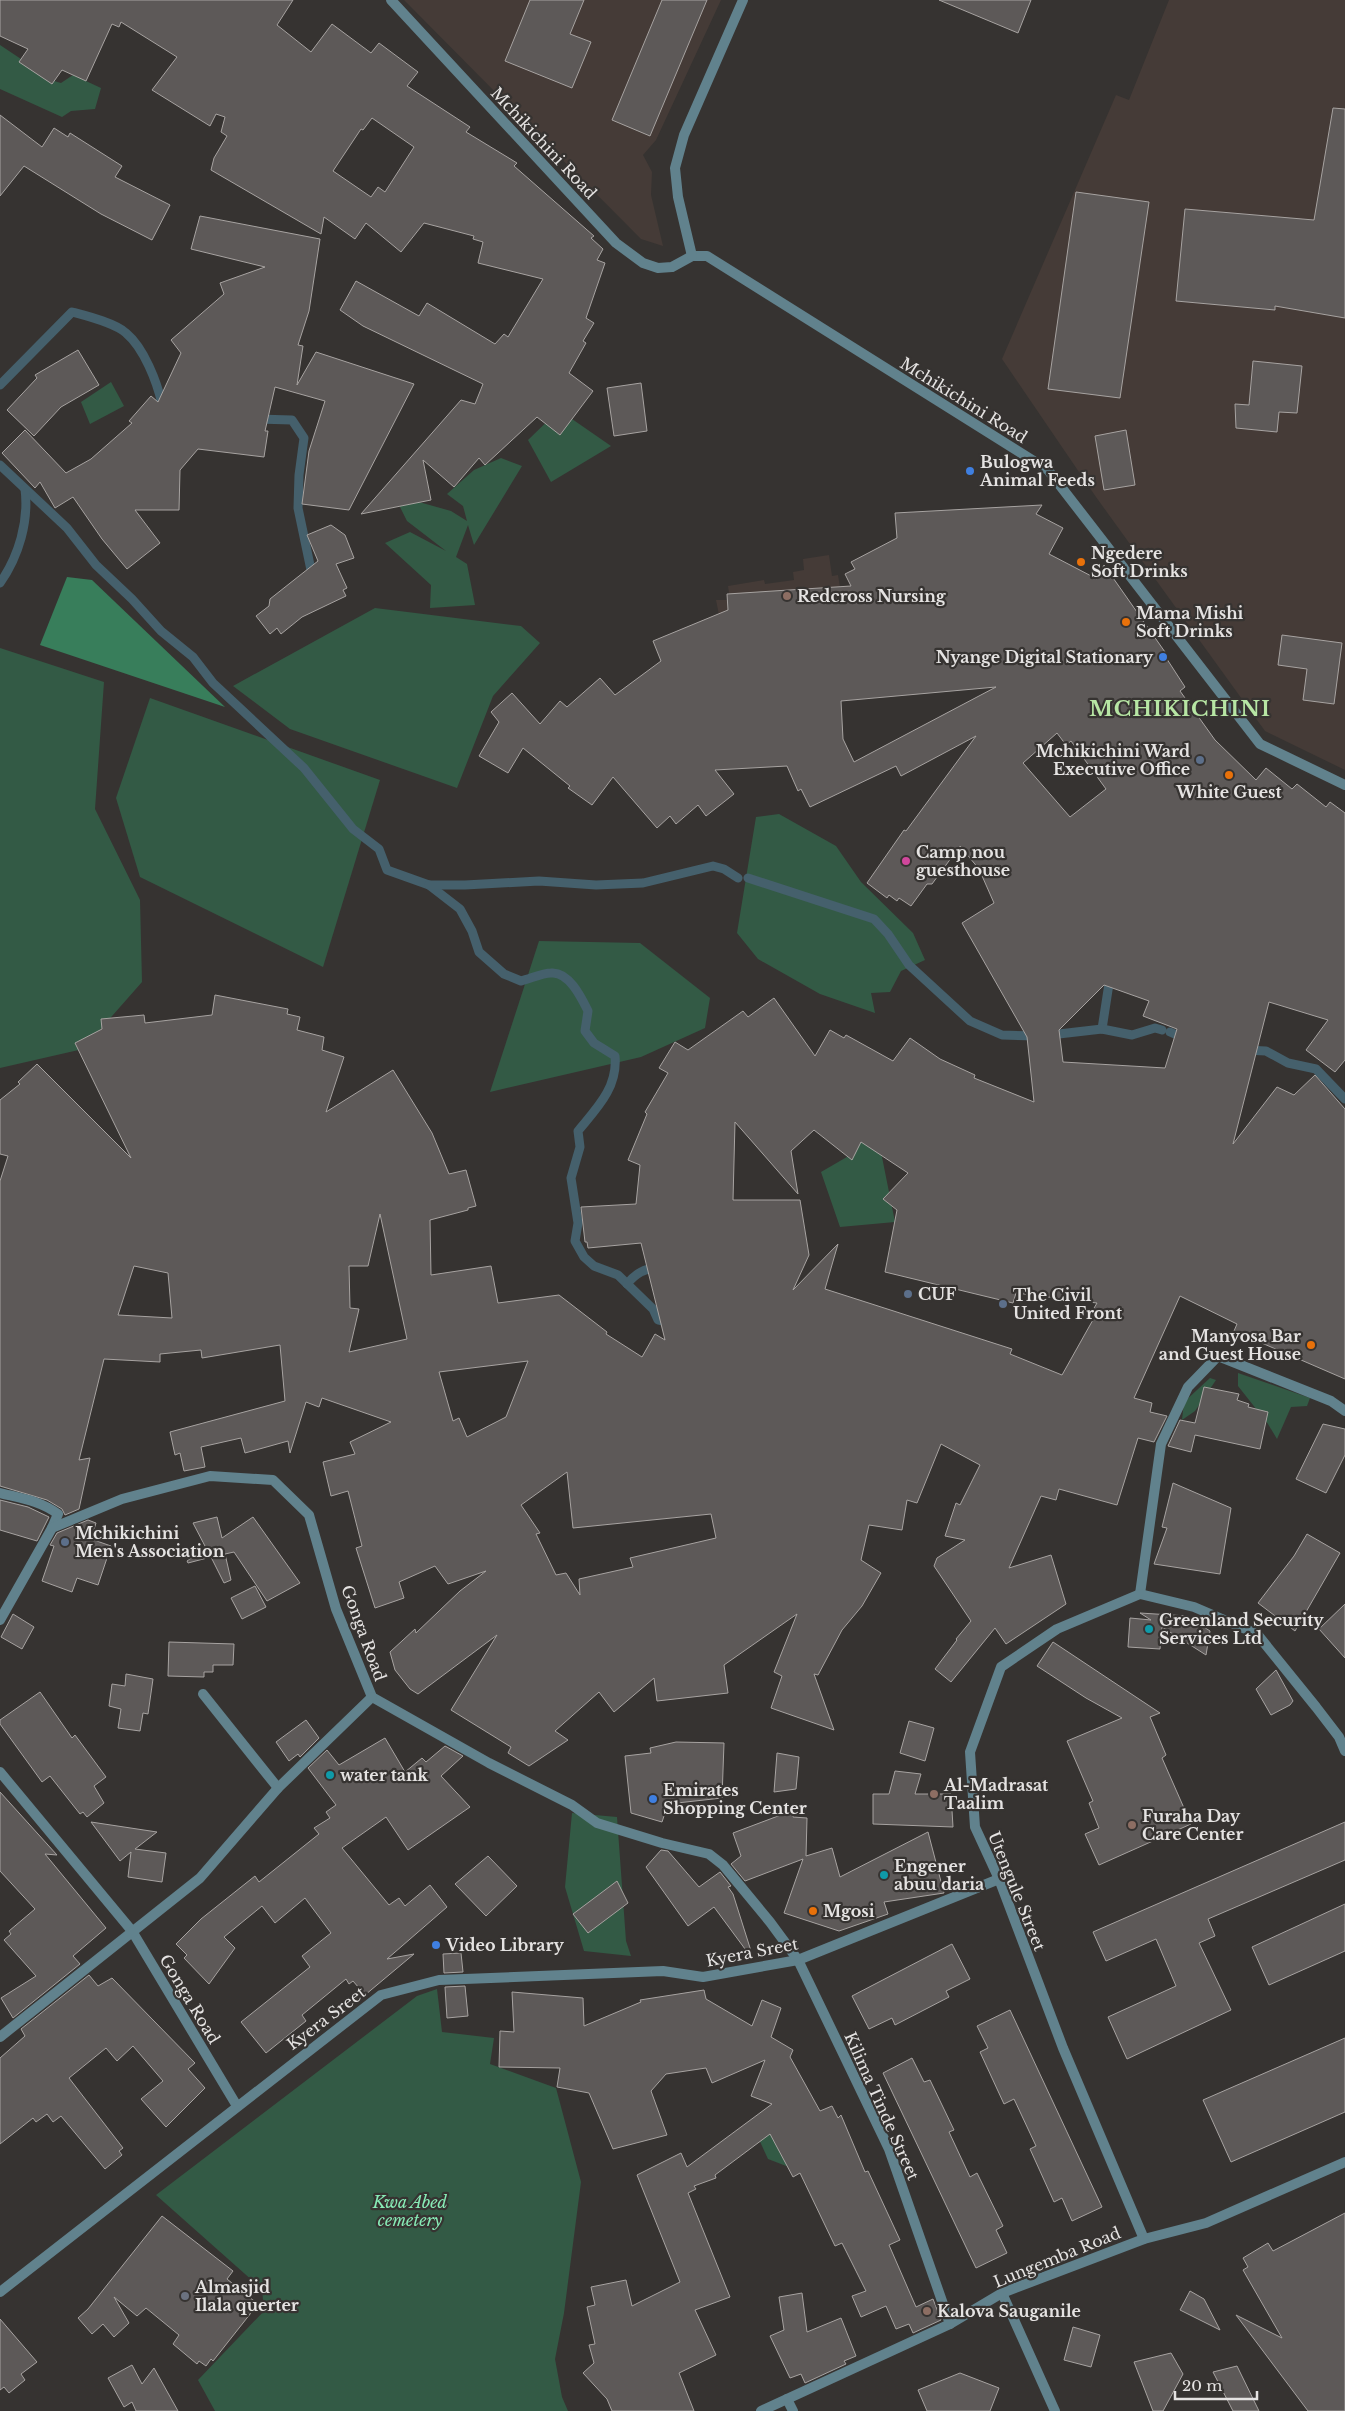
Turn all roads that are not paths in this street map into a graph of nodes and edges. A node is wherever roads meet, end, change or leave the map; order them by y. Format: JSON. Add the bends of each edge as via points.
{"nodes":[{"id":1,"x":391,"y":0,"type":"edge"},
{"id":2,"x":743,"y":0,"type":"edge"},
{"id":3,"x":692,"y":256,"type":"junction"},
{"id":4,"x":1345,"y":785,"type":"edge"},
{"id":5,"x":1345,"y":1411,"type":"edge"},
{"id":6,"x":0,"y":1493,"type":"edge"},
{"id":7,"x":52,"y":1528,"type":"junction"},
{"id":8,"x":1140,"y":1594,"type":"junction"},
{"id":9,"x":0,"y":1620,"type":"edge"},
{"id":10,"x":203,"y":1694,"type":"dead end"},
{"id":11,"x":372,"y":1697,"type":"junction"},
{"id":12,"x":1342,"y":1735,"type":"edge"},
{"id":13,"x":1345,"y":1751,"type":"edge"},
{"id":14,"x":0,"y":1772,"type":"edge"},
{"id":15,"x":278,"y":1788,"type":"junction"},
{"id":16,"x":999,"y":1879,"type":"junction"},
{"id":17,"x":132,"y":1931,"type":"junction"},
{"id":18,"x":798,"y":1960,"type":"junction"},
{"id":19,"x":0,"y":2037,"type":"edge"},
{"id":20,"x":237,"y":2106,"type":"junction"},
{"id":21,"x":1345,"y":2162,"type":"edge"},
{"id":22,"x":1144,"y":2239,"type":"junction"},
{"id":23,"x":0,"y":2292,"type":"edge"},
{"id":24,"x":1002,"y":2293,"type":"junction"},
{"id":25,"x":950,"y":2324,"type":"junction"},
{"id":26,"x":787,"y":2399,"type":"junction"},
{"id":27,"x":761,"y":2411,"type":"edge"},
{"id":28,"x":793,"y":2411,"type":"edge"},
{"id":29,"x":1055,"y":2411,"type":"edge"}],
"edges":[{"from":1,"to":3,"type":"street","name":"Mchikichini Road","via":[[616,243],[643,263],[658,268],[672,267]]},
{"from":2,"to":3,"type":"street","via":[[684,135],[675,168],[678,197]]},
{"from":3,"to":4,"type":"street","name":"Mchikichini Road","via":[[707,256],[1048,470],[1260,744]]},
{"from":5,"to":8,"type":"street","via":[[1331,1401],[1218,1356],[1188,1387],[1161,1444]]},
{"from":6,"to":7,"type":"street","via":[[39,1502],[54,1511],[58,1514]]},
{"from":7,"to":9,"type":"street"},
{"from":7,"to":11,"type":"street","name":"Gonga Road","via":[[122,1499],[210,1476],[273,1480],[309,1515],[336,1609]]},
{"from":8,"to":12,"type":"street","via":[[1194,1607],[1257,1634]]},
{"from":8,"to":16,"type":"street","name":"Utengule Street","via":[[1057,1629],[1001,1667],[970,1752],[975,1827]]},
{"from":10,"to":15,"type":"street"},
{"from":11,"to":15,"type":"street"},
{"from":11,"to":18,"type":"street","name":"Gonga Road","via":[[572,1805],[597,1823],[709,1854],[723,1865]]},
{"from":12,"to":13,"type":"street"},
{"from":14,"to":17,"type":"street","name":"Gonga Road"},
{"from":15,"to":17,"type":"street","via":[[200,1878]]},
{"from":16,"to":18,"type":"street","name":"Kyera Sreet"},
{"from":16,"to":22,"type":"street","name":"Utengule Street","via":[[1063,2048]]},
{"from":17,"to":19,"type":"street"},
{"from":17,"to":20,"type":"street","name":"Gonga Road"},
{"from":18,"to":20,"type":"street","name":"Kyera Sreet","via":[[703,1977],[663,1971],[439,1980],[381,1995]]},
{"from":18,"to":25,"type":"street","name":"Kilima Tinde Street","via":[[889,2149]]},
{"from":20,"to":23,"type":"street","name":"Kyera Sreet"},
{"from":21,"to":22,"type":"street","name":"Lungemba Road","via":[[1206,2223]]},
{"from":22,"to":24,"type":"street","name":"Lungemba Road"},
{"from":24,"to":25,"type":"street","name":"Lungemba Road"},
{"from":24,"to":29,"type":"street"},
{"from":25,"to":26,"type":"street","name":"Lungemba Road"},
{"from":26,"to":27,"type":"street","name":"Lungemba Road"},
{"from":26,"to":28,"type":"street"}]}
